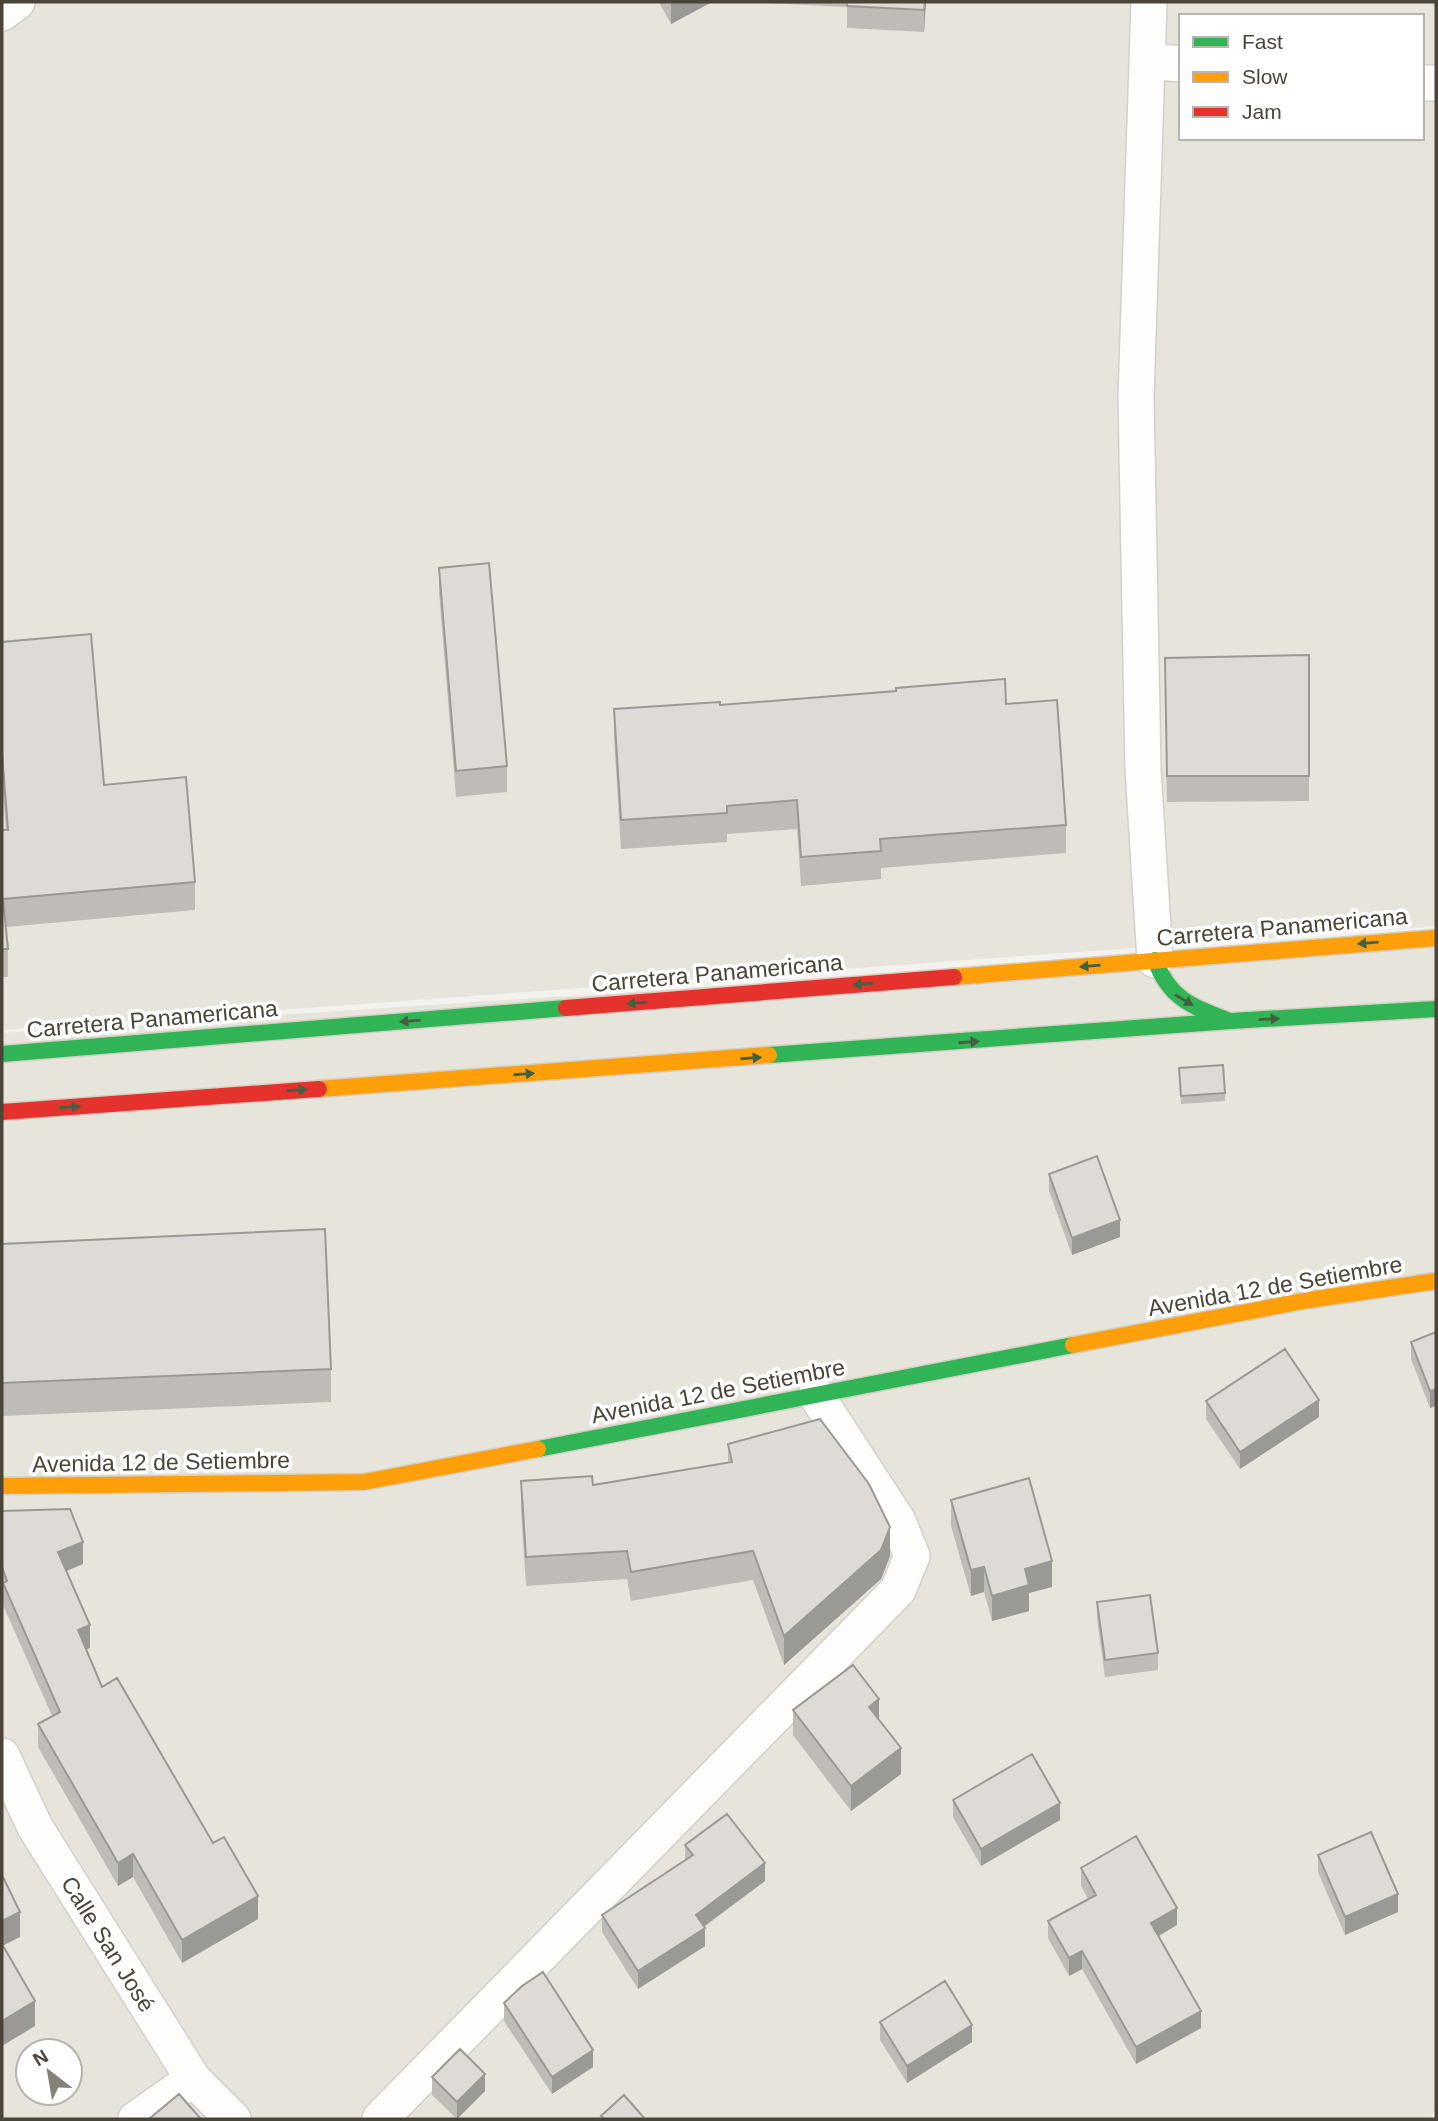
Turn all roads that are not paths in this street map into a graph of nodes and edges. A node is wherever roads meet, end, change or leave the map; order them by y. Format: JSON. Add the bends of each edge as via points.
{"nodes":[{"id":1,"x":17,"y":2,"type":"edge"},
{"id":2,"x":1149,"y":2,"type":"edge"},
{"id":3,"x":2,"y":13,"type":"edge"},
{"id":4,"x":1164,"y":62,"type":"edge"},
{"id":5,"x":1436,"y":938,"type":"edge"},
{"id":6,"x":1155,"y":960,"type":"junction"},
{"id":7,"x":1436,"y":1009,"type":"edge"},
{"id":8,"x":1230,"y":1021,"type":"junction"},
{"id":9,"x":2,"y":1054,"type":"edge"},
{"id":10,"x":2,"y":1112,"type":"edge"},
{"id":11,"x":1436,"y":1281,"type":"edge"},
{"id":12,"x":816,"y":1395,"type":"junction"},
{"id":13,"x":2,"y":1486,"type":"edge"},
{"id":14,"x":2,"y":1756,"type":"edge"},
{"id":15,"x":192,"y":2079,"type":"junction"},
{"id":16,"x":136,"y":2119,"type":"edge"},
{"id":17,"x":233,"y":2119,"type":"edge"},
{"id":18,"x":380,"y":2119,"type":"edge"}],
"edges":[{"from":1,"to":3,"type":"street"},
{"from":2,"to":4,"type":"street"},
{"from":4,"to":6,"type":"street","via":[[1136,397],[1143,769]]},
{"from":5,"to":6,"type":"main road","name":"Carretera Panamericana","one_way":true},
{"from":6,"to":8,"type":"main road","one_way":true,"via":[[1161,980],[1175,996]]},
{"from":6,"to":9,"type":"main road","name":"Carretera Panamericana","one_way":true},
{"from":8,"to":7,"type":"main road","one_way":true},
{"from":10,"to":8,"type":"main road","one_way":true},
{"from":11,"to":12,"type":"main road","name":"Avenida 12 de Setiembre","via":[[1309,1300]]},
{"from":12,"to":13,"type":"main road","name":"Avenida 12 de Setiembre","via":[[364,1482]]},
{"from":12,"to":18,"type":"street","via":[[898,1521],[912,1556],[898,1590]]},
{"from":14,"to":15,"type":"street","name":"Calle San José","via":[[35,1827]]},
{"from":15,"to":16,"type":"street"},
{"from":15,"to":17,"type":"street","name":"Calle San José"}]}
